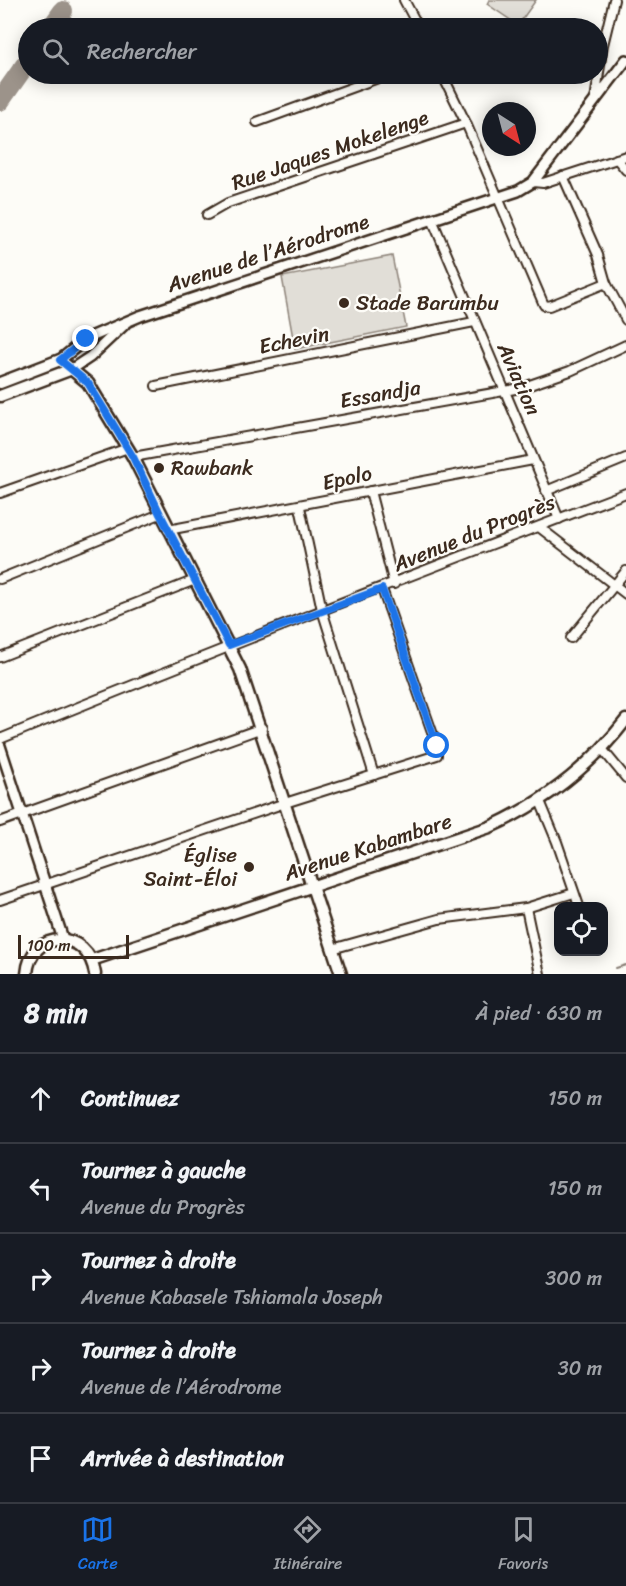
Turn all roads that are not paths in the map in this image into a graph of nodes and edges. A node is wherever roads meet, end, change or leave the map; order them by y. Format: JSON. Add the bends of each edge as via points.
{"nodes":[{"id":1,"x":404,"y":0,"type":"edge"},
{"id":2,"x":614,"y":0,"type":"edge"},
{"id":3,"x":414,"y":18,"type":"edge"},
{"id":4,"x":608,"y":25,"type":"edge"},
{"id":5,"x":626,"y":60,"type":"edge"},
{"id":6,"x":608,"y":83,"type":"edge"},
{"id":7,"x":362,"y":84,"type":"edge"},
{"id":8,"x":447,"y":84,"type":"edge"},
{"id":9,"x":597,"y":84,"type":"edge"},
{"id":10,"x":607,"y":84,"type":"edge"},
{"id":11,"x":595,"y":99,"type":"junction"},
{"id":12,"x":257,"y":122,"type":"dead end"},
{"id":13,"x":466,"y":123,"type":"junction"},
{"id":14,"x":626,"y":156,"type":"edge"},
{"id":15,"x":617,"y":159,"type":"junction"},
{"id":16,"x":626,"y":170,"type":"edge"},
{"id":17,"x":563,"y":177,"type":"junction"},
{"id":18,"x":533,"y":182,"type":"junction"},
{"id":19,"x":497,"y":198,"type":"junction"},
{"id":20,"x":207,"y":214,"type":"dead end"},
{"id":21,"x":432,"y":219,"type":"junction"},
{"id":22,"x":606,"y":283,"type":"junction"},
{"id":23,"x":626,"y":320,"type":"edge"},
{"id":24,"x":128,"y":321,"type":"junction"},
{"id":25,"x":474,"y":322,"type":"junction"},
{"id":26,"x":625,"y":348,"type":"edge"},
{"id":27,"x":60,"y":360,"type":"junction"},
{"id":28,"x":72,"y":369,"type":"junction"},
{"id":29,"x":0,"y":383,"type":"edge"},
{"id":30,"x":156,"y":386,"type":"dead end"},
{"id":31,"x":506,"y":391,"type":"junction"},
{"id":32,"x":0,"y":396,"type":"edge"},
{"id":33,"x":130,"y":452,"type":"junction"},
{"id":34,"x":626,"y":458,"type":"edge"},
{"id":35,"x":533,"y":460,"type":"junction"},
{"id":36,"x":370,"y":491,"type":"junction"},
{"id":37,"x":546,"y":491,"type":"junction"},
{"id":38,"x":0,"y":493,"type":"edge"},
{"id":39,"x":626,"y":493,"type":"edge"},
{"id":40,"x":300,"y":507,"type":"junction"},
{"id":41,"x":160,"y":514,"type":"junction"},
{"id":42,"x":559,"y":519,"type":"junction"},
{"id":43,"x":539,"y":527,"type":"junction"},
{"id":44,"x":168,"y":530,"type":"junction"},
{"id":45,"x":626,"y":571,"type":"edge"},
{"id":46,"x":0,"y":579,"type":"edge"},
{"id":47,"x":195,"y":580,"type":"junction"},
{"id":48,"x":394,"y":584,"type":"junction"},
{"id":49,"x":614,"y":585,"type":"junction"},
{"id":50,"x":382,"y":589,"type":"junction"},
{"id":51,"x":626,"y":594,"type":"edge"},
{"id":52,"x":322,"y":610,"type":"junction"},
{"id":53,"x":571,"y":638,"type":"dead end"},
{"id":54,"x":229,"y":645,"type":"junction"},
{"id":55,"x":0,"y":657,"type":"edge"},
{"id":56,"x":626,"y":720,"type":"edge"},
{"id":57,"x":262,"y":728,"type":"junction"},
{"id":58,"x":0,"y":739,"type":"edge"},
{"id":59,"x":0,"y":746,"type":"edge"},
{"id":60,"x":603,"y":750,"type":"junction"},
{"id":61,"x":625,"y":774,"type":"edge"},
{"id":62,"x":374,"y":775,"type":"junction"},
{"id":63,"x":540,"y":801,"type":"junction"},
{"id":64,"x":285,"y":803,"type":"junction"},
{"id":65,"x":24,"y":813,"type":"junction"},
{"id":66,"x":0,"y":822,"type":"edge"},
{"id":67,"x":47,"y":884,"type":"junction"},
{"id":68,"x":311,"y":885,"type":"junction"},
{"id":69,"x":573,"y":893,"type":"junction"},
{"id":70,"x":0,"y":900,"type":"edge"},
{"id":71,"x":577,"y":902,"type":"edge"},
{"id":72,"x":526,"y":908,"type":"junction"},
{"id":73,"x":63,"y":939,"type":"junction"},
{"id":74,"x":332,"y":949,"type":"junction"},
{"id":75,"x":92,"y":960,"type":"junction"},
{"id":76,"x":27,"y":974,"type":"edge"},
{"id":77,"x":95,"y":974,"type":"edge"},
{"id":78,"x":341,"y":974,"type":"edge"},
{"id":79,"x":540,"y":974,"type":"edge"}],
"edges":[{"from":1,"to":3,"type":"street"},
{"from":2,"to":4,"type":"street"},
{"from":5,"to":6,"type":"street"},
{"from":7,"to":12,"type":"street"},
{"from":8,"to":13,"type":"street"},
{"from":9,"to":11,"type":"street"},
{"from":10,"to":11,"type":"street"},
{"from":11,"to":18,"type":"street"},
{"from":13,"to":19,"type":"street"},
{"from":13,"to":20,"type":"street","name":"Rue Jaques Mokelenge","via":[[228,203]]},
{"from":14,"to":15,"type":"street"},
{"from":15,"to":16,"type":"street"},
{"from":15,"to":17,"type":"street"},
{"from":17,"to":18,"type":"street"},
{"from":17,"to":22,"type":"street","via":[[598,255]]},
{"from":18,"to":19,"type":"street","name":"Avenue de l’Aérodrome","via":[[518,192]]},
{"from":19,"to":21,"type":"street","name":"Avenue de l’Aérodrome"},
{"from":19,"to":22,"type":"street","via":[[544,305]]},
{"from":21,"to":24,"type":"street","name":"Avenue de l’Aérodrome"},
{"from":21,"to":25,"type":"street","name":"Aviation"},
{"from":22,"to":23,"type":"street"},
{"from":24,"to":27,"type":"street","name":"Avenue de l’Aérodrome","via":[[86,339]]},
{"from":24,"to":28,"type":"street"},
{"from":25,"to":30,"type":"street","name":"Echevin"},
{"from":25,"to":31,"type":"street","name":"Aviation"},
{"from":26,"to":31,"type":"street","name":"Essandja"},
{"from":27,"to":28,"type":"main road"},
{"from":27,"to":29,"type":"main road","name":"Avenue de l’Aérodrome"},
{"from":28,"to":32,"type":"main road"},
{"from":28,"to":33,"type":"main road","via":[[93,389]]},
{"from":31,"to":33,"type":"street","name":"Essandja"},
{"from":31,"to":35,"type":"street","name":"Aviation"},
{"from":33,"to":38,"type":"street","name":"Essandja"},
{"from":33,"to":41,"type":"main road"},
{"from":34,"to":37,"type":"street"},
{"from":35,"to":36,"type":"street","name":"Epolo"},
{"from":35,"to":37,"type":"street","name":"Aviation"},
{"from":36,"to":40,"type":"street","name":"Epolo"},
{"from":36,"to":48,"type":"street"},
{"from":37,"to":42,"type":"street","name":"Aviation"},
{"from":39,"to":42,"type":"street","name":"Avenue du Progrès"},
{"from":40,"to":44,"type":"street","name":"Epolo"},
{"from":40,"to":52,"type":"street"},
{"from":41,"to":44,"type":"main road"},
{"from":41,"to":46,"type":"street"},
{"from":42,"to":43,"type":"street","name":"Avenue du Progrès"},
{"from":43,"to":48,"type":"street","name":"Avenue du Progrès"},
{"from":43,"to":49,"type":"street"},
{"from":44,"to":47,"type":"main road"},
{"from":45,"to":49,"type":"street"},
{"from":47,"to":54,"type":"main road"},
{"from":47,"to":55,"type":"street"},
{"from":48,"to":50,"type":"street","name":"Avenue du Progrès"},
{"from":49,"to":51,"type":"street"},
{"from":49,"to":53,"type":"street"},
{"from":50,"to":52,"type":"street","name":"Avenue du Progrès"},
{"from":50,"to":62,"type":"street","via":[[439,751],[433,758]]},
{"from":52,"to":54,"type":"street","name":"Avenue du Progrès"},
{"from":52,"to":62,"type":"street"},
{"from":54,"to":57,"type":"main road"},
{"from":54,"to":58,"type":"street","name":"Avenue du Progrès"},
{"from":56,"to":60,"type":"main road","name":"Avenue Kabambare"},
{"from":57,"to":64,"type":"main road"},
{"from":57,"to":65,"type":"street"},
{"from":59,"to":65,"type":"street"},
{"from":60,"to":61,"type":"street"},
{"from":60,"to":63,"type":"main road","name":"Avenue Kabambare"},
{"from":62,"to":64,"type":"street"},
{"from":63,"to":68,"type":"main road","name":"Avenue Kabambare","via":[[490,827]]},
{"from":63,"to":69,"type":"street"},
{"from":64,"to":67,"type":"street"},
{"from":64,"to":68,"type":"main road"},
{"from":65,"to":66,"type":"street"},
{"from":65,"to":67,"type":"street"},
{"from":67,"to":70,"type":"street"},
{"from":67,"to":73,"type":"street"},
{"from":68,"to":74,"type":"main road"},
{"from":68,"to":75,"type":"main road","name":"Avenue Kabambare"},
{"from":69,"to":71,"type":"street"},
{"from":69,"to":72,"type":"street"},
{"from":72,"to":74,"type":"street","via":[[439,919]]},
{"from":72,"to":79,"type":"street"},
{"from":73,"to":75,"type":"main road","via":[[80,945]]},
{"from":73,"to":76,"type":"main road","via":[[36,951]]},
{"from":74,"to":78,"type":"main road"},
{"from":75,"to":77,"type":"main road"}]}
